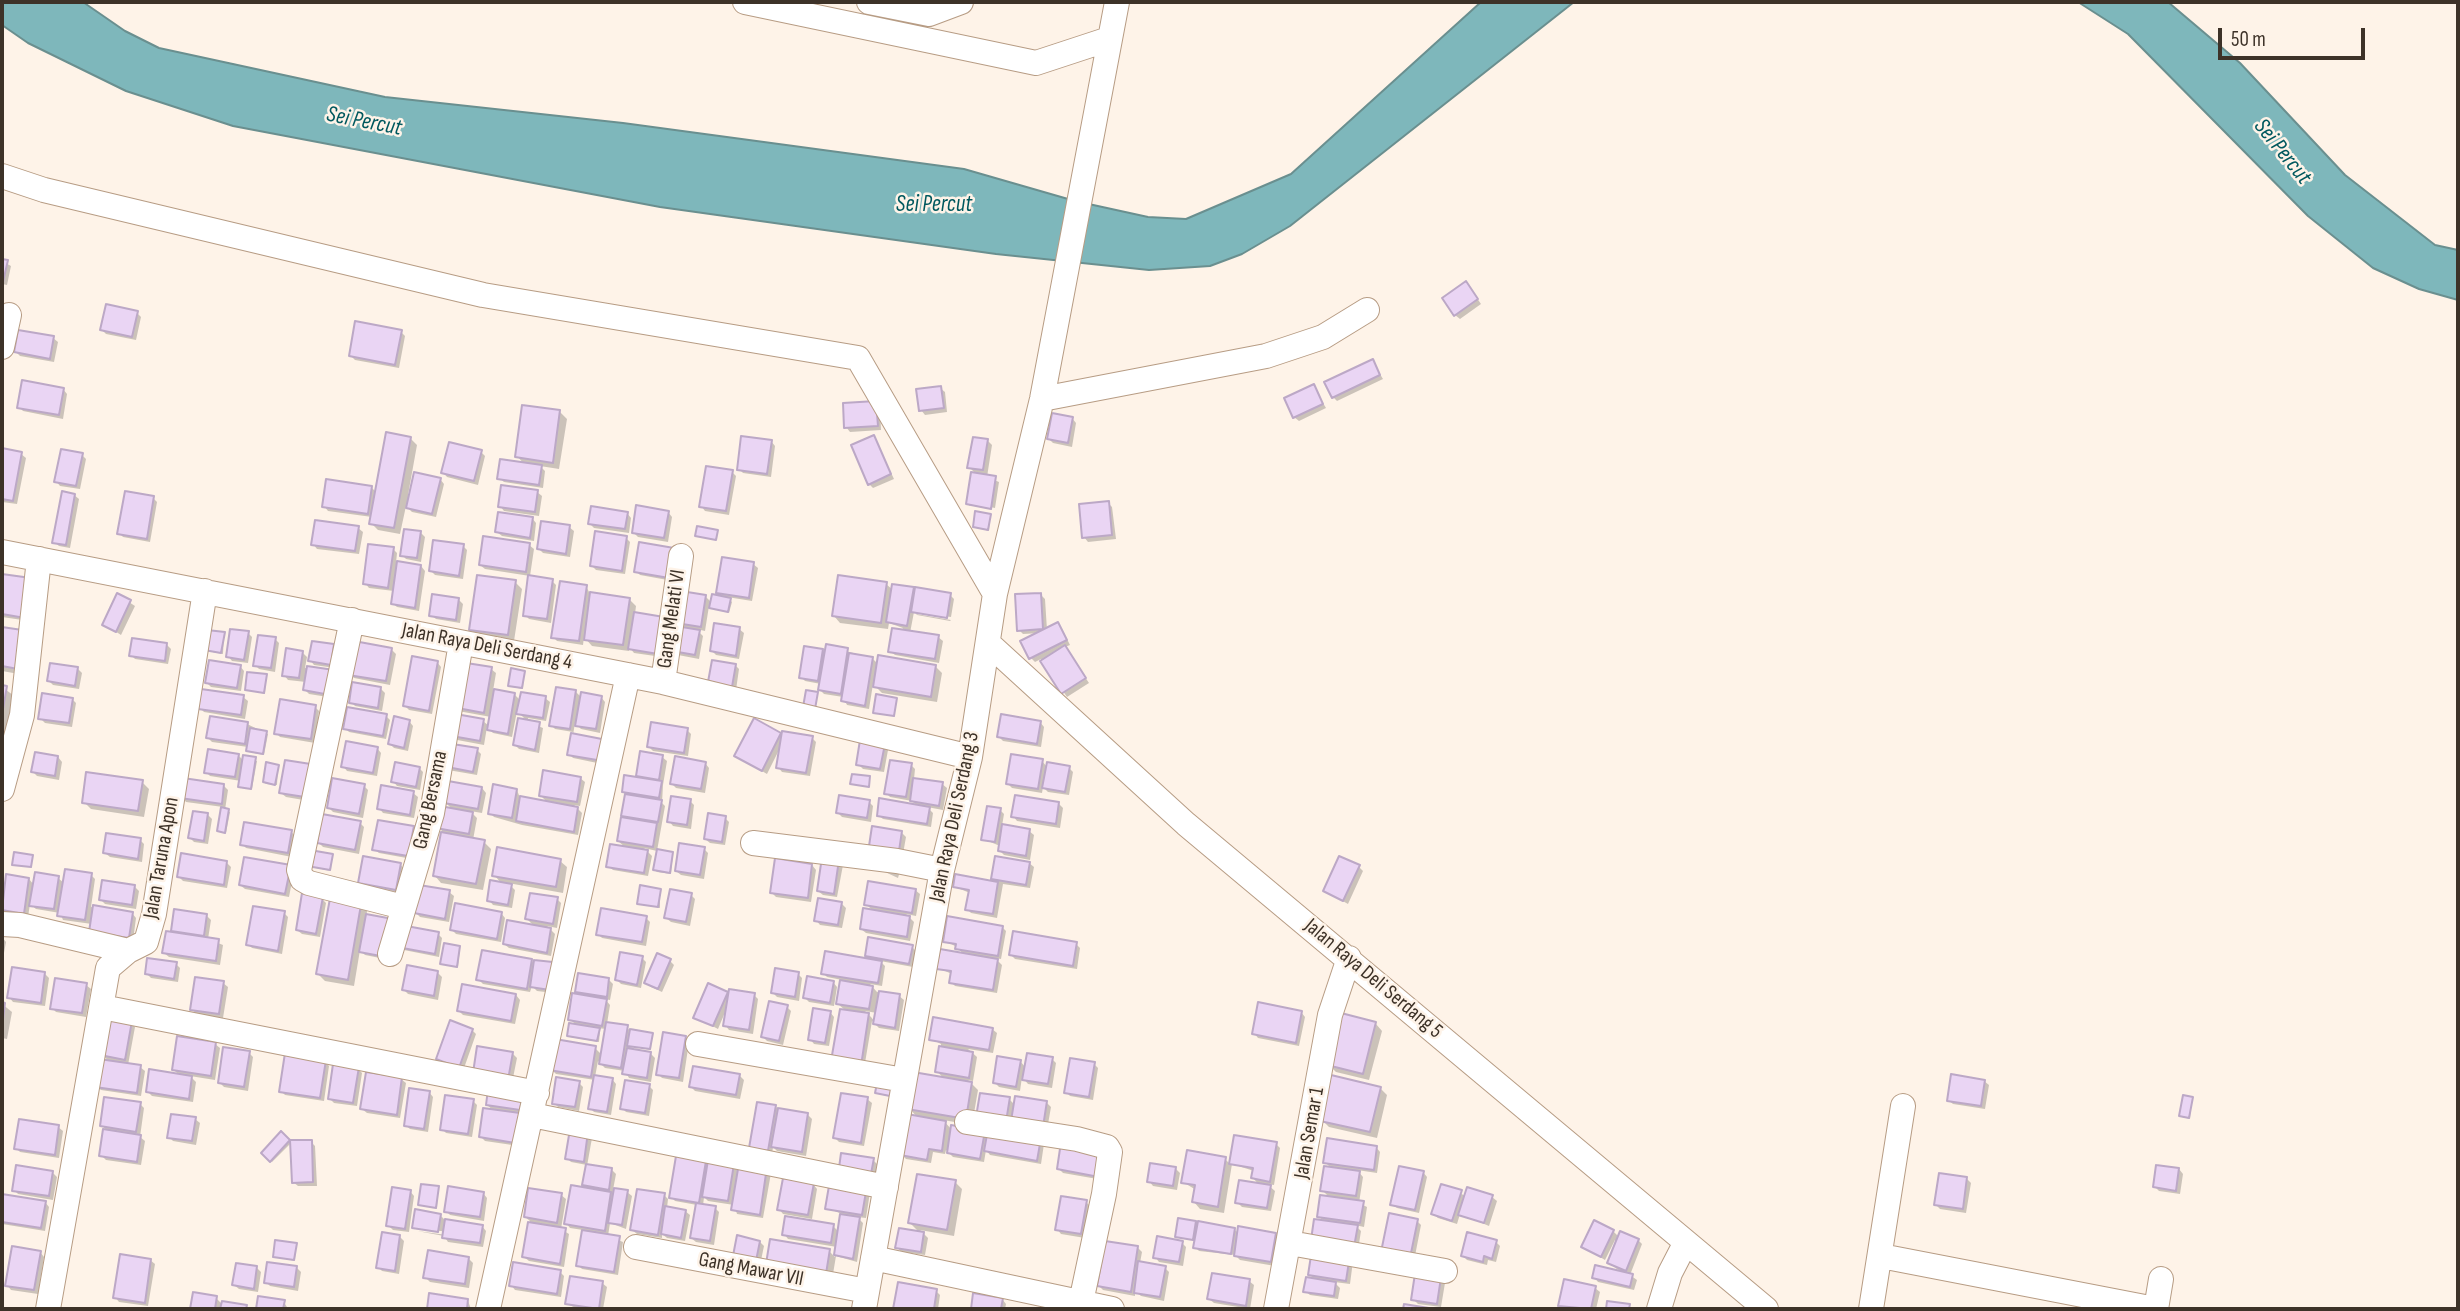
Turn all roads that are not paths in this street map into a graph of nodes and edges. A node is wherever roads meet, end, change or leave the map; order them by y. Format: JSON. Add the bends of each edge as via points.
{"nodes":[{"id":1,"x":745,"y":2,"type":"edge"},
{"id":2,"x":869,"y":2,"type":"edge"},
{"id":3,"x":961,"y":2,"type":"edge"},
{"id":4,"x":1117,"y":2,"type":"edge"},
{"id":5,"x":1108,"y":46,"type":"junction"},
{"id":6,"x":2,"y":176,"type":"edge"},
{"id":7,"x":1367,"y":310,"type":"dead end"},
{"id":8,"x":9,"y":315,"type":"dead end"},
{"id":9,"x":2,"y":347,"type":"edge"},
{"id":10,"x":1042,"y":399,"type":"junction"},
{"id":11,"x":2,"y":552,"type":"edge"},
{"id":12,"x":681,"y":556,"type":"dead end"},
{"id":13,"x":39,"y":559,"type":"junction"},
{"id":14,"x":205,"y":591,"type":"junction"},
{"id":15,"x":995,"y":594,"type":"junction"},
{"id":16,"x":352,"y":620,"type":"junction"},
{"id":17,"x":461,"y":643,"type":"junction"},
{"id":18,"x":988,"y":643,"type":"junction"},
{"id":19,"x":628,"y":674,"type":"junction"},
{"id":20,"x":663,"y":681,"type":"junction"},
{"id":21,"x":970,"y":757,"type":"junction"},
{"id":22,"x":2,"y":789,"type":"edge"},
{"id":23,"x":753,"y":843,"type":"dead end"},
{"id":24,"x":942,"y":870,"type":"junction"},
{"id":25,"x":403,"y":907,"type":"junction"},
{"id":26,"x":2,"y":924,"type":"edge"},
{"id":27,"x":128,"y":951,"type":"junction"},
{"id":28,"x":390,"y":954,"type":"dead end"},
{"id":29,"x":1346,"y":965,"type":"junction"},
{"id":30,"x":102,"y":1007,"type":"junction"},
{"id":31,"x":698,"y":1044,"type":"dead end"},
{"id":32,"x":904,"y":1080,"type":"junction"},
{"id":33,"x":534,"y":1104,"type":"junction"},
{"id":34,"x":1903,"y":1106,"type":"dead end"},
{"id":35,"x":967,"y":1122,"type":"dead end"},
{"id":36,"x":886,"y":1187,"type":"junction"},
{"id":37,"x":1290,"y":1243,"type":"junction"},
{"id":38,"x":636,"y":1247,"type":"dead end"},
{"id":39,"x":1684,"y":1247,"type":"junction"},
{"id":40,"x":1881,"y":1256,"type":"junction"},
{"id":41,"x":873,"y":1258,"type":"junction"},
{"id":42,"x":1445,"y":1271,"type":"dead end"},
{"id":43,"x":2161,"y":1279,"type":"dead end"},
{"id":44,"x":865,"y":1300,"type":"edge"},
{"id":45,"x":1081,"y":1303,"type":"junction"},
{"id":46,"x":48,"y":1309,"type":"edge"},
{"id":47,"x":488,"y":1309,"type":"edge"},
{"id":48,"x":1112,"y":1309,"type":"edge"},
{"id":49,"x":1276,"y":1309,"type":"edge"},
{"id":50,"x":1659,"y":1309,"type":"edge"},
{"id":51,"x":1766,"y":1309,"type":"edge"},
{"id":52,"x":1871,"y":1309,"type":"edge"},
{"id":53,"x":2155,"y":1309,"type":"edge"}],
"edges":[{"from":1,"to":5,"type":"street","via":[[1036,63]]},
{"from":2,"to":3,"type":"street","via":[[929,14]]},
{"from":4,"to":5,"type":"street","name":"Jalan Raya Deli Serdang 3"},
{"from":5,"to":10,"type":"street","name":"Jalan Raya Deli Serdang 3"},
{"from":6,"to":15,"type":"street","via":[[44,190],[483,295],[858,358]]},
{"from":7,"to":10,"type":"street","via":[[1323,337],[1266,356]]},
{"from":8,"to":9,"type":"street"},
{"from":10,"to":15,"type":"street","name":"Jalan Raya Deli Serdang 3"},
{"from":11,"to":13,"type":"street","name":"Jalan Raya Deli Serdang 4"},
{"from":12,"to":20,"type":"street","name":"Gang Melati VI"},
{"from":13,"to":14,"type":"street","name":"Jalan Raya Deli Serdang 4"},
{"from":13,"to":22,"type":"street","via":[[22,715]]},
{"from":14,"to":16,"type":"street","name":"Jalan Raya Deli Serdang 4"},
{"from":14,"to":27,"type":"street","name":"Jalan Taruna Apon","via":[[154,914],[146,942]]},
{"from":15,"to":18,"type":"street","name":"Jalan Raya Deli Serdang 3"},
{"from":16,"to":17,"type":"street","name":"Jalan Raya Deli Serdang 4"},
{"from":16,"to":25,"type":"street","via":[[299,870],[309,883]]},
{"from":17,"to":19,"type":"street","name":"Jalan Raya Deli Serdang 4"},
{"from":17,"to":25,"type":"street","name":"Gang Bersama","via":[[432,813]]},
{"from":18,"to":21,"type":"street","name":"Jalan Raya Deli Serdang 3"},
{"from":18,"to":29,"type":"street","name":"Jalan Raya Deli Serdang 5"},
{"from":19,"to":20,"type":"street","name":"Jalan Raya Deli Serdang 4"},
{"from":19,"to":33,"type":"street"},
{"from":20,"to":21,"type":"street","name":"Jalan Raya Deli Serdang 4"},
{"from":21,"to":24,"type":"street","name":"Jalan Raya Deli Serdang 3"},
{"from":23,"to":24,"type":"street"},
{"from":24,"to":32,"type":"street","name":"Jalan Raya Deli Serdang 3"},
{"from":25,"to":28,"type":"street","name":"Gang Bersama"},
{"from":26,"to":27,"type":"street"},
{"from":27,"to":30,"type":"street","name":"Jalan Taruna Apon","via":[[108,968]]},
{"from":29,"to":37,"type":"street","name":"Jalan Semar 1","via":[[1330,1015]]},
{"from":29,"to":39,"type":"street","name":"Jalan Raya Deli Serdang 5"},
{"from":30,"to":33,"type":"street"},
{"from":30,"to":46,"type":"street","name":"Jalan Taruna Apon"},
{"from":31,"to":32,"type":"street"},
{"from":32,"to":36,"type":"street","name":"Jalan Raya Deli Serdang 3"},
{"from":33,"to":36,"type":"street","via":[[681,1148]]},
{"from":33,"to":47,"type":"street"},
{"from":34,"to":40,"type":"street"},
{"from":35,"to":45,"type":"street","via":[[1107,1147],[1104,1194]]},
{"from":36,"to":41,"type":"street","name":"Jalan Raya Deli Serdang 3"},
{"from":37,"to":42,"type":"street"},
{"from":37,"to":49,"type":"street","name":"Jalan Semar 1"},
{"from":38,"to":44,"type":"street","name":"Gang Mawar VII"},
{"from":39,"to":50,"type":"street"},
{"from":39,"to":51,"type":"street","name":"Jalan Raya Deli Serdang 5"},
{"from":40,"to":52,"type":"street"},
{"from":40,"to":53,"type":"street"},
{"from":41,"to":44,"type":"street","name":"Jalan Raya Deli Serdang 3"},
{"from":41,"to":45,"type":"street"},
{"from":43,"to":53,"type":"street"},
{"from":45,"to":48,"type":"street"}]}
